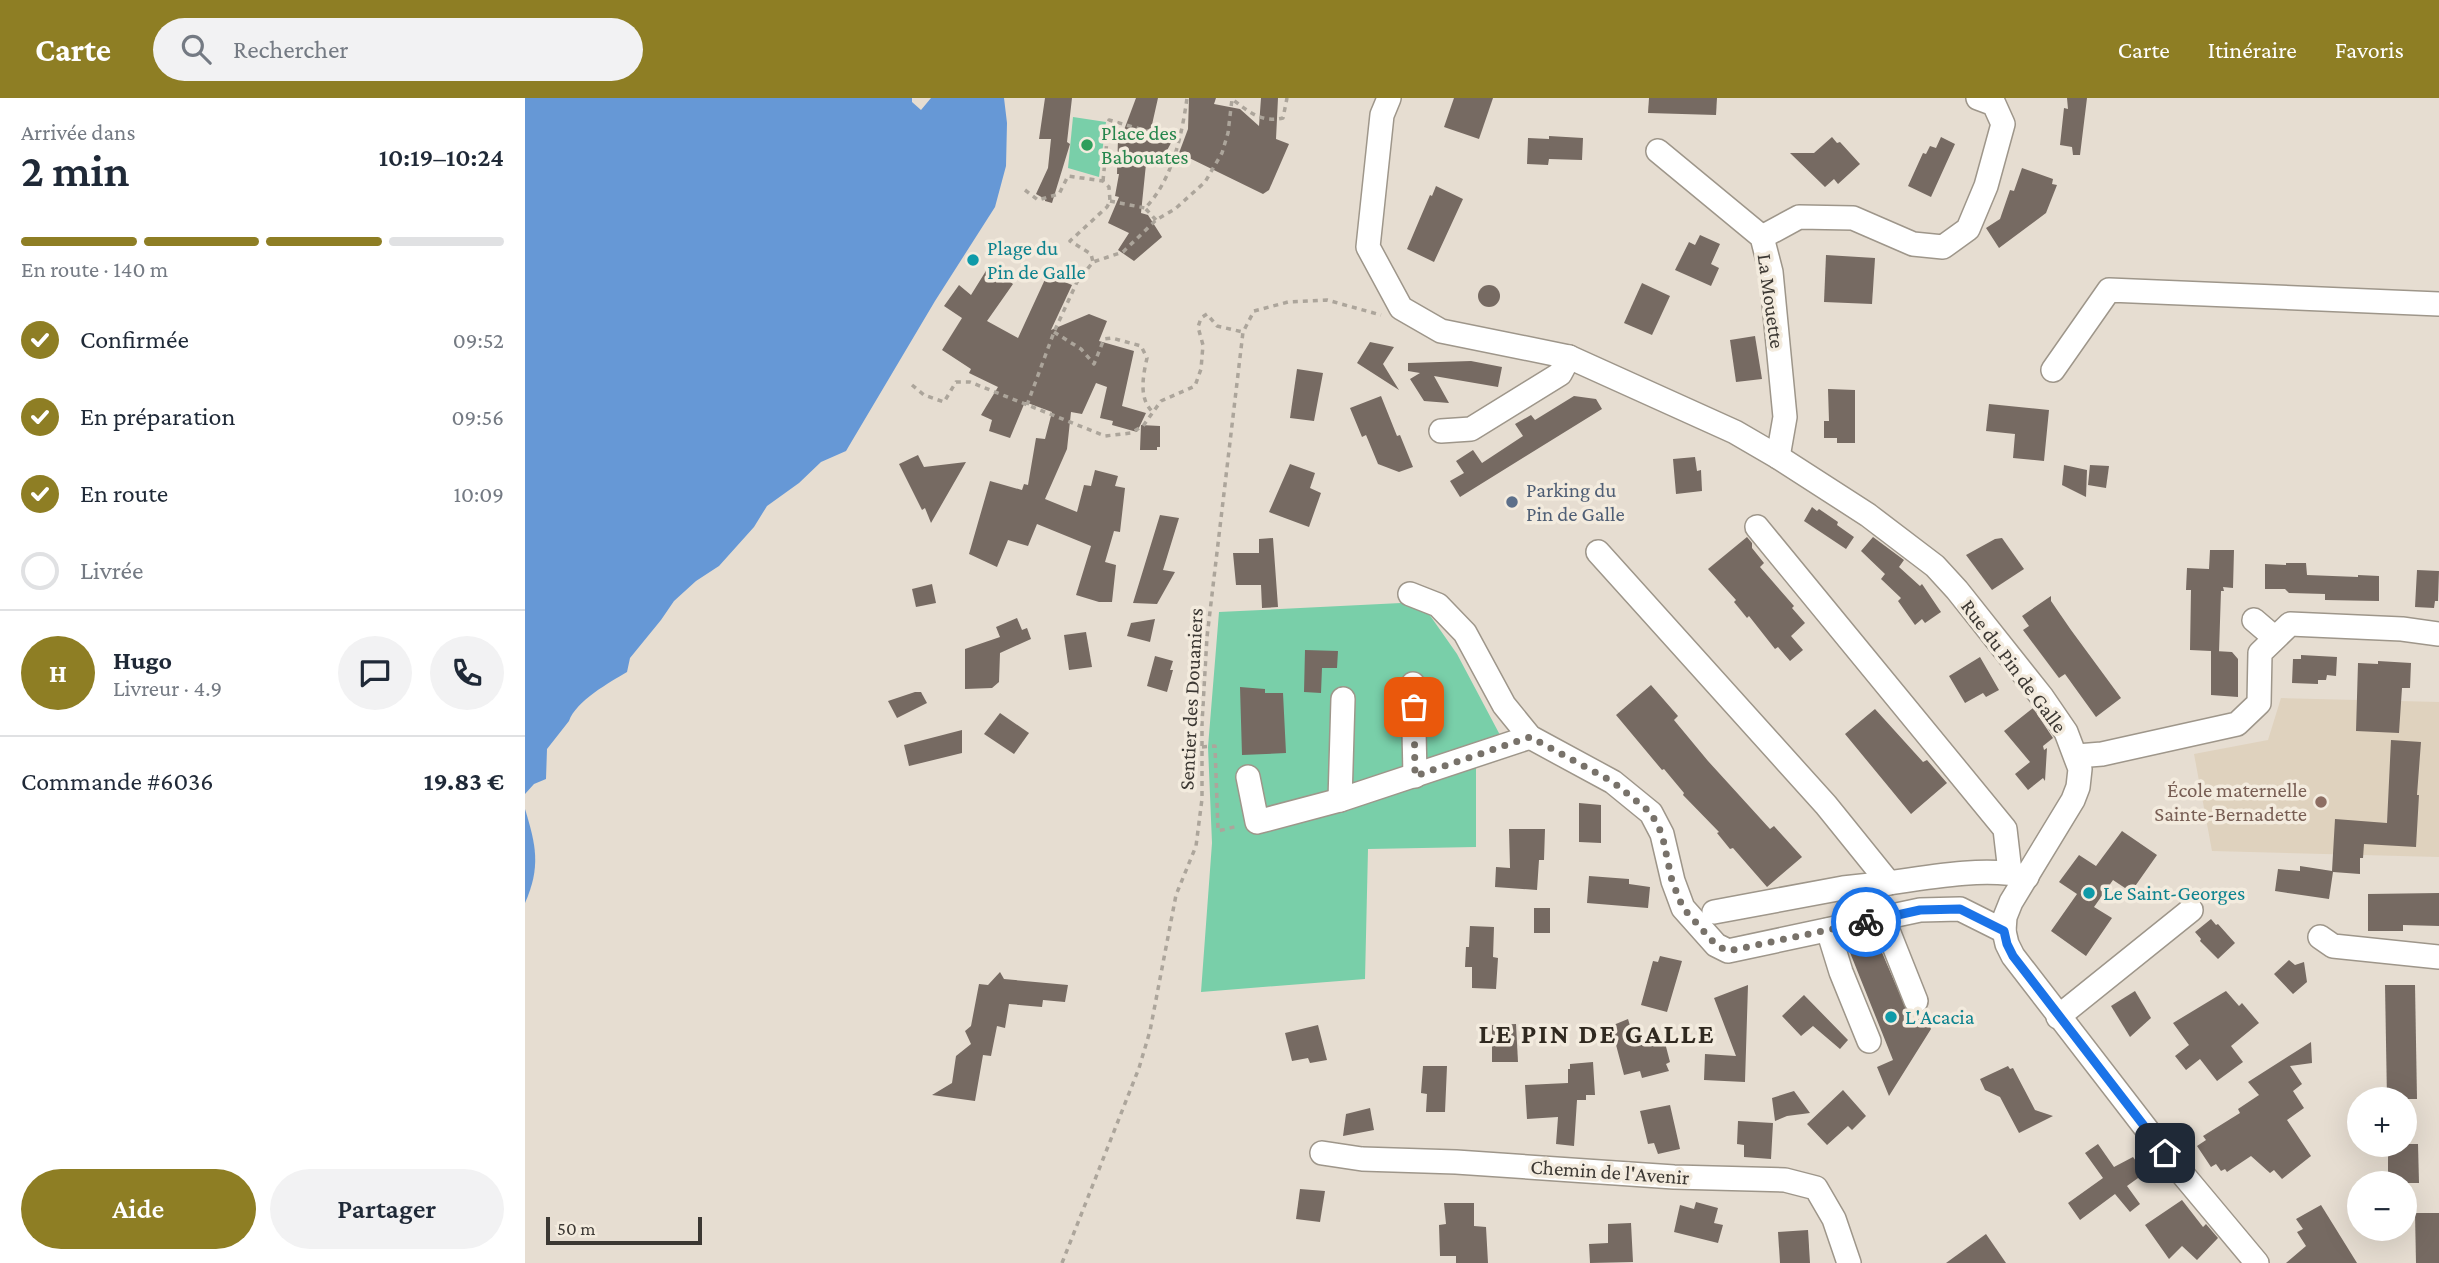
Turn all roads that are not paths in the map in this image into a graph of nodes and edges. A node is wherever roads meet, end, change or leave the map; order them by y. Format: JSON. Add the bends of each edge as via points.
{"nodes":[{"id":1,"x":1388,"y":98,"type":"edge"},
{"id":2,"x":1978,"y":98,"type":"edge"},
{"id":3,"x":1658,"y":151,"type":"dead end"},
{"id":4,"x":1762,"y":237,"type":"junction"},
{"id":5,"x":2439,"y":304,"type":"edge"},
{"id":6,"x":1569,"y":357,"type":"junction"},
{"id":7,"x":2053,"y":370,"type":"dead end"},
{"id":8,"x":1441,"y":430,"type":"dead end"},
{"id":9,"x":1778,"y":457,"type":"junction"},
{"id":10,"x":1757,"y":527,"type":"dead end"},
{"id":11,"x":1598,"y":552,"type":"dead end"},
{"id":12,"x":1410,"y":594,"type":"dead end"},
{"id":13,"x":2254,"y":620,"type":"dead end"},
{"id":14,"x":2439,"y":634,"type":"edge"},
{"id":15,"x":2275,"y":638,"type":"junction"},
{"id":16,"x":1413,"y":684,"type":"dead end"},
{"id":17,"x":1343,"y":699,"type":"dead end"},
{"id":18,"x":1530,"y":737,"type":"junction"},
{"id":19,"x":2077,"y":756,"type":"junction"},
{"id":20,"x":1415,"y":776,"type":"junction"},
{"id":21,"x":1248,"y":777,"type":"dead end"},
{"id":22,"x":1340,"y":800,"type":"junction"},
{"id":23,"x":2018,"y":874,"type":"junction"},
{"id":24,"x":1889,"y":883,"type":"junction"},
{"id":25,"x":2190,"y":910,"type":"dead end"},
{"id":26,"x":1714,"y":912,"type":"dead end"},
{"id":27,"x":1883,"y":918,"type":"junction"},
{"id":28,"x":1828,"y":930,"type":"junction"},
{"id":29,"x":2004,"y":931,"type":"junction"},
{"id":30,"x":2320,"y":937,"type":"dead end"},
{"id":31,"x":2439,"y":957,"type":"edge"},
{"id":32,"x":1916,"y":1001,"type":"dead end"},
{"id":33,"x":2058,"y":1017,"type":"junction"},
{"id":34,"x":1869,"y":1041,"type":"dead end"},
{"id":35,"x":1322,"y":1153,"type":"dead end"},
{"id":36,"x":1849,"y":1263,"type":"edge"},
{"id":37,"x":2256,"y":1263,"type":"edge"}],
"edges":[{"from":1,"to":6,"type":"street","name":"Rue du Pin de Galle","via":[[1382,115],[1368,247],[1401,308],[1441,331]]},
{"from":2,"to":4,"type":"street","via":[[1994,104],[2003,124],[1968,229],[1943,247],[1913,244],[1853,218],[1799,217]]},
{"from":3,"to":4,"type":"street","name":"La Mouette"},
{"from":4,"to":9,"type":"street","name":"La Mouette","via":[[1771,272],[1785,416]]},
{"from":5,"to":7,"type":"street","via":[[2109,290]]},
{"from":6,"to":8,"type":"street","via":[[1560,374],[1471,429]]},
{"from":6,"to":9,"type":"street","name":"Rue du Pin de Galle","via":[[1735,432]]},
{"from":9,"to":19,"type":"street","name":"Rue du Pin de Galle","via":[[1868,515],[1935,566],[2042,697]]},
{"from":10,"to":23,"type":"street","via":[[2005,829]]},
{"from":11,"to":24,"type":"street","via":[[1826,804]]},
{"from":12,"to":18,"type":"street","via":[[1438,605],[1465,633],[1504,705]]},
{"from":13,"to":15,"type":"street"},
{"from":14,"to":15,"type":"street","via":[[2290,624]]},
{"from":15,"to":19,"type":"street","via":[[2260,653],[2259,703],[2237,724]]},
{"from":16,"to":20,"type":"street"},
{"from":17,"to":22,"type":"street"},
{"from":18,"to":20,"type":"street"},
{"from":18,"to":28,"type":"street","via":[[1613,782],[1651,813],[1662,834],[1683,908],[1716,945],[1728,951]]},
{"from":19,"to":23,"type":"street","name":"Rue du Pin de Galle","via":[[2080,769],[2073,800]]},
{"from":20,"to":22,"type":"street"},
{"from":21,"to":22,"type":"street","via":[[1257,822]]},
{"from":23,"to":24,"type":"street"},
{"from":23,"to":29,"type":"street","name":"Rue du Pin de Galle"},
{"from":24,"to":26,"type":"street"},
{"from":25,"to":33,"type":"street"},
{"from":27,"to":28,"type":"street"},
{"from":27,"to":29,"type":"street","via":[[1920,910],[1960,909]]},
{"from":27,"to":32,"type":"street"},
{"from":28,"to":34,"type":"street"},
{"from":29,"to":33,"type":"street","via":[[2013,956]]},
{"from":30,"to":31,"type":"street","via":[[2333,946]]},
{"from":33,"to":37,"type":"street"},
{"from":35,"to":36,"type":"street","name":"Chemin de l'Avenir","via":[[1362,1159],[1785,1180],[1816,1188],[1834,1219]]}]}
